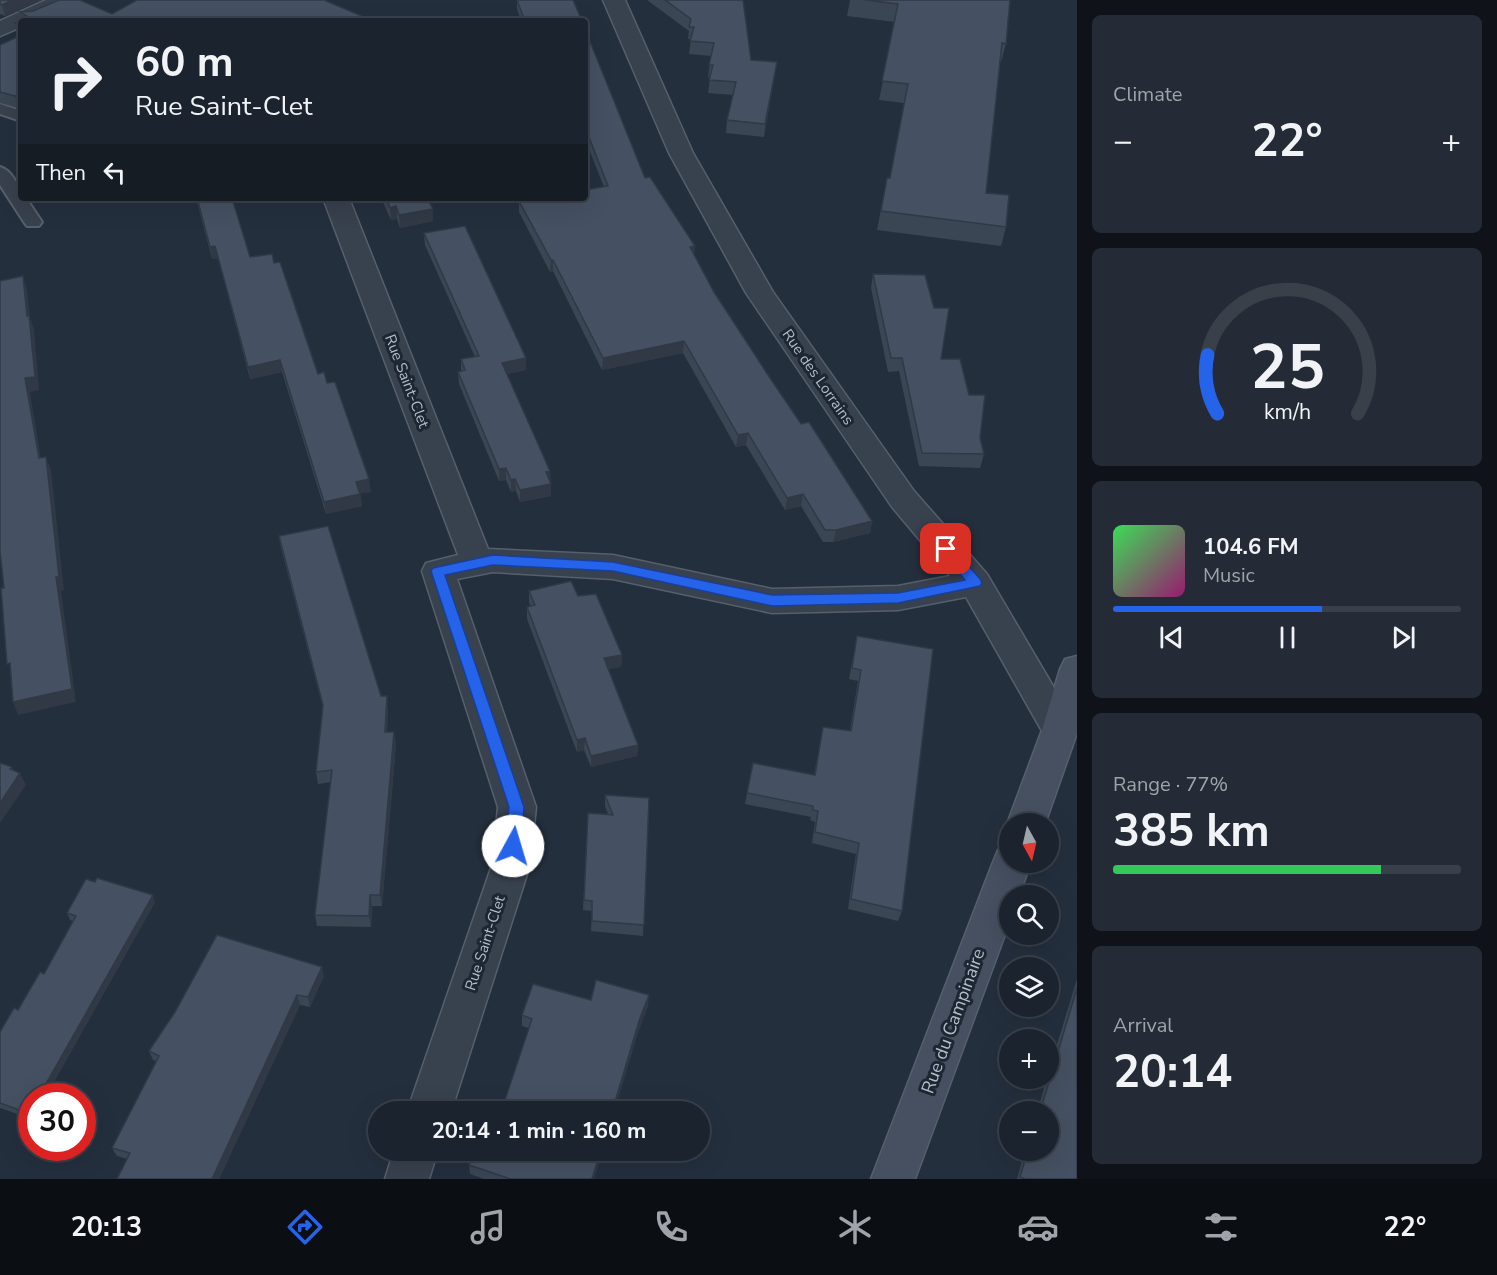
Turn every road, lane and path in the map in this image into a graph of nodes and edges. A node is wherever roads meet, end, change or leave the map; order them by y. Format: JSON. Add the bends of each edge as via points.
{"nodes":[{"id":1,"x":63,"y":0,"type":"edge"},
{"id":2,"x":614,"y":0,"type":"edge"},
{"id":3,"x":24,"y":18,"type":"edge"},
{"id":4,"x":18,"y":21,"type":"edge"},
{"id":5,"x":0,"y":29,"type":"edge"},
{"id":6,"x":12,"y":113,"type":"edge"},
{"id":7,"x":0,"y":129,"type":"edge"},
{"id":8,"x":0,"y":172,"type":"edge"},
{"id":9,"x":18,"y":199,"type":"edge"},
{"id":10,"x":19,"y":201,"type":"edge"},
{"id":11,"x":337,"y":201,"type":"edge"},
{"id":12,"x":33,"y":222,"type":"dead end"},
{"id":13,"x":477,"y":563,"type":"junction"},
{"id":14,"x":975,"y":583,"type":"junction"},
{"id":15,"x":1077,"y":669,"type":"edge"},
{"id":16,"x":1060,"y":730,"type":"junction"},
{"id":17,"x":1030,"y":813,"type":"edge"},
{"id":18,"x":1008,"y":873,"type":"edge"},
{"id":19,"x":433,"y":1101,"type":"edge"},
{"id":20,"x":413,"y":1161,"type":"edge"},
{"id":21,"x":407,"y":1179,"type":"edge"},
{"id":22,"x":893,"y":1179,"type":"edge"}],
"edges":[{"from":1,"to":3,"type":"street"},
{"from":2,"to":14,"type":"street","name":"Rue des Lorrains","via":[[681,153],[760,293],[903,499]]},
{"from":4,"to":5,"type":"street"},
{"from":6,"to":7,"type":"lane"},
{"from":8,"to":9,"type":"lane"},
{"from":10,"to":12,"type":"lane"},
{"from":11,"to":13,"type":"street","name":"Rue Saint-Clet"},
{"from":13,"to":14,"type":"street","name":"Rue Saint-Clet","via":[[493,560],[613,567],[772,600],[898,598]]},
{"from":13,"to":19,"type":"street","name":"Rue Saint-Clet","via":[[438,571],[517,807],[511,865]]},
{"from":14,"to":16,"type":"street","name":"Rue des Lorrains"},
{"from":15,"to":16,"type":"main road"},
{"from":16,"to":17,"type":"main road"},
{"from":18,"to":22,"type":"main road","name":"Rue du Campinaire"},
{"from":20,"to":21,"type":"street"}]}
